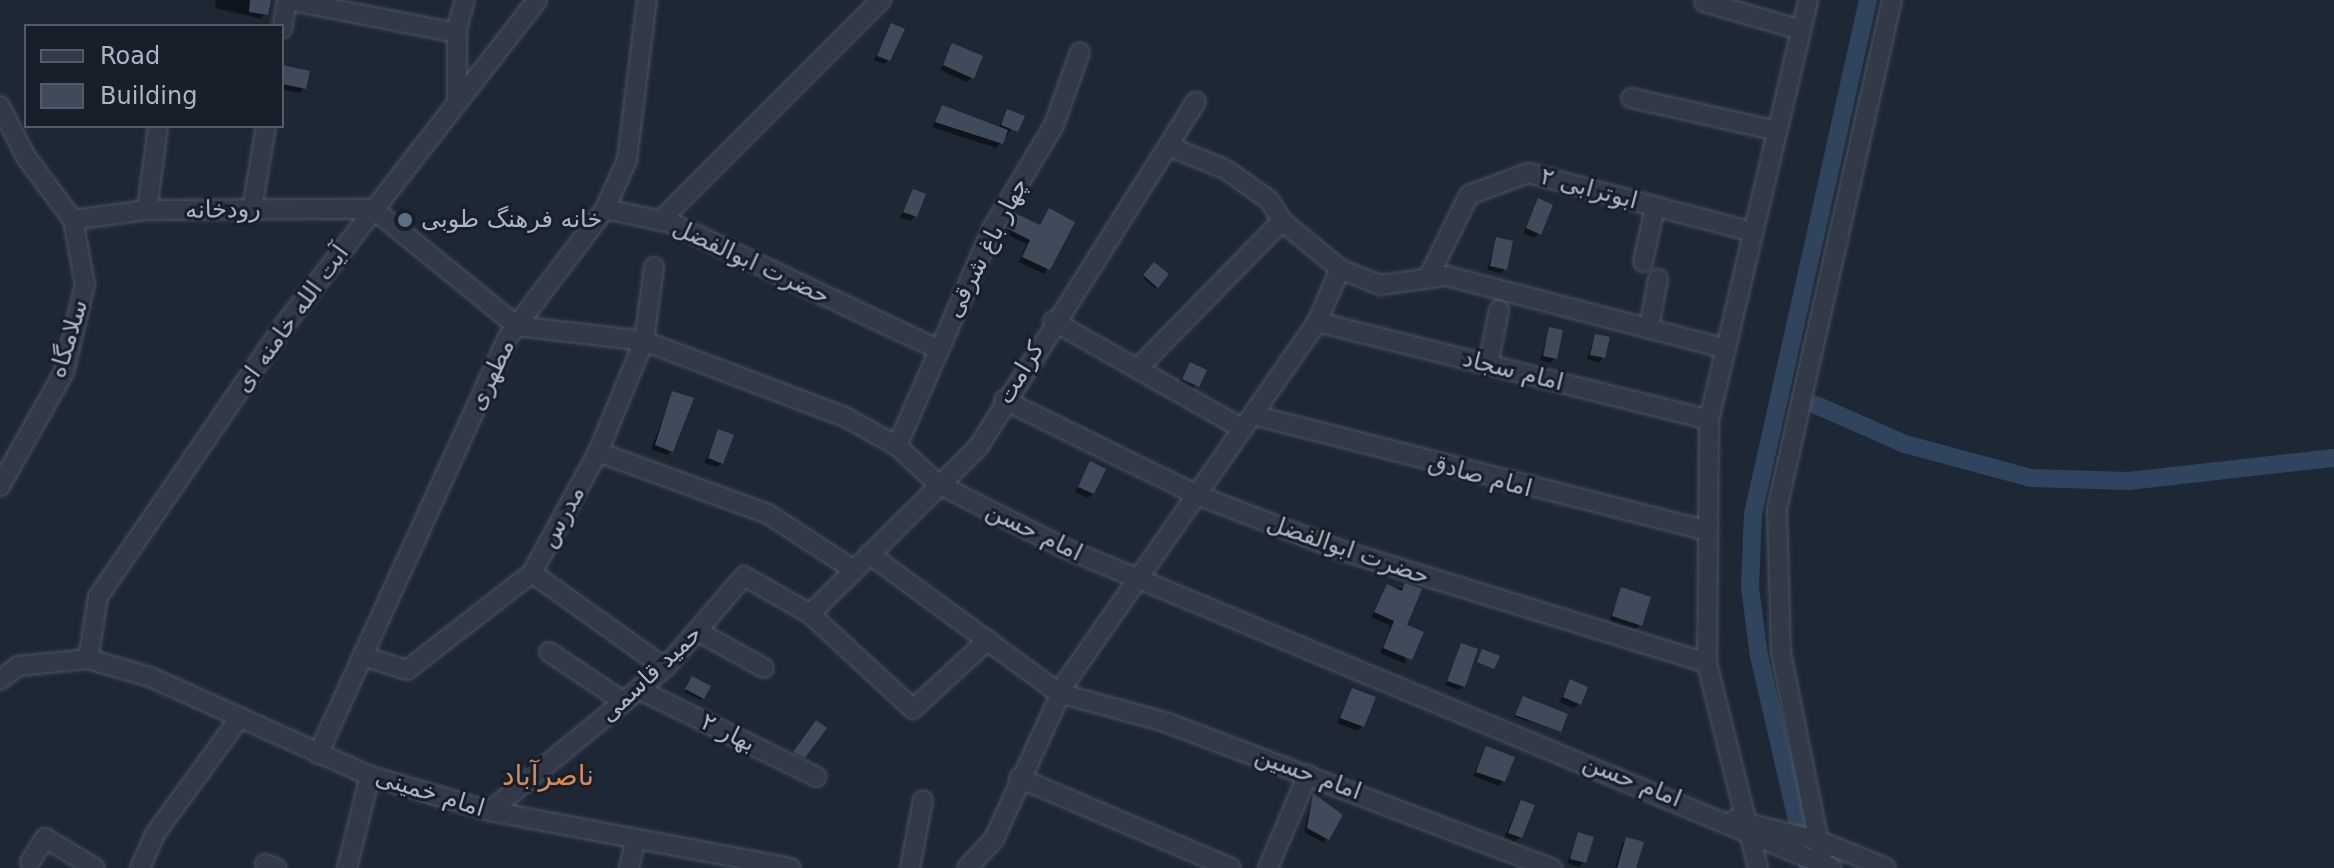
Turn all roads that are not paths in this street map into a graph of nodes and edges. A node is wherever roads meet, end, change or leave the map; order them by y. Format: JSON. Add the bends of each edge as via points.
{"nodes":[{"id":1,"x":287,"y":0,"type":"edge"},
{"id":2,"x":465,"y":0,"type":"edge"},
{"id":3,"x":537,"y":0,"type":"edge"},
{"id":4,"x":647,"y":0,"type":"edge"},
{"id":5,"x":881,"y":0,"type":"edge"},
{"id":6,"x":1808,"y":0,"type":"edge"},
{"id":7,"x":1892,"y":0,"type":"edge"},
{"id":8,"x":1704,"y":2,"type":"dead end"},
{"id":9,"x":373,"y":8,"type":"edge"},
{"id":10,"x":283,"y":24,"type":"edge"},
{"id":11,"x":1801,"y":30,"type":"junction"},
{"id":12,"x":457,"y":33,"type":"junction"},
{"id":13,"x":1080,"y":52,"type":"dead end"},
{"id":14,"x":1631,"y":98,"type":"dead end"},
{"id":15,"x":457,"y":99,"type":"junction"},
{"id":16,"x":1196,"y":102,"type":"dead end"},
{"id":17,"x":0,"y":106,"type":"edge"},
{"id":18,"x":158,"y":128,"type":"edge"},
{"id":19,"x":266,"y":128,"type":"edge"},
{"id":20,"x":1777,"y":131,"type":"junction"},
{"id":21,"x":1168,"y":146,"type":"junction"},
{"id":22,"x":1655,"y":207,"type":"junction"},
{"id":23,"x":252,"y":209,"type":"junction"},
{"id":24,"x":373,"y":209,"type":"junction"},
{"id":25,"x":605,"y":209,"type":"junction"},
{"id":26,"x":147,"y":210,"type":"junction"},
{"id":27,"x":73,"y":220,"type":"junction"},
{"id":28,"x":660,"y":221,"type":"junction"},
{"id":29,"x":1282,"y":221,"type":"junction"},
{"id":30,"x":1753,"y":232,"type":"junction"},
{"id":31,"x":1643,"y":262,"type":"dead end"},
{"id":32,"x":654,"y":267,"type":"dead end"},
{"id":33,"x":1340,"y":269,"type":"junction"},
{"id":34,"x":1429,"y":276,"type":"junction"},
{"id":35,"x":1658,"y":279,"type":"dead end"},
{"id":36,"x":1499,"y":310,"type":"dead end"},
{"id":37,"x":1053,"y":321,"type":"junction"},
{"id":38,"x":1317,"y":322,"type":"junction"},
{"id":39,"x":517,"y":326,"type":"junction"},
{"id":40,"x":1649,"y":328,"type":"junction"},
{"id":41,"x":644,"y":341,"type":"junction"},
{"id":42,"x":1724,"y":348,"type":"junction"},
{"id":43,"x":937,"y":349,"type":"junction"},
{"id":44,"x":1488,"y":365,"type":"junction"},
{"id":45,"x":1137,"y":369,"type":"junction"},
{"id":46,"x":1004,"y":400,"type":"junction"},
{"id":47,"x":1709,"y":420,"type":"junction"},
{"id":48,"x":1248,"y":422,"type":"junction"},
{"id":49,"x":897,"y":446,"type":"junction"},
{"id":50,"x":598,"y":452,"type":"junction"},
{"id":51,"x":938,"y":484,"type":"junction"},
{"id":52,"x":0,"y":486,"type":"edge"},
{"id":53,"x":1197,"y":495,"type":"junction"},
{"id":54,"x":1708,"y":531,"type":"junction"},
{"id":55,"x":869,"y":554,"type":"junction"},
{"id":56,"x":854,"y":570,"type":"junction"},
{"id":57,"x":532,"y":573,"type":"junction"},
{"id":58,"x":1138,"y":580,"type":"junction"},
{"id":59,"x":810,"y":614,"type":"junction"},
{"id":60,"x":699,"y":632,"type":"junction"},
{"id":61,"x":988,"y":640,"type":"junction"},
{"id":62,"x":549,"y":652,"type":"dead end"},
{"id":63,"x":362,"y":656,"type":"junction"},
{"id":64,"x":88,"y":659,"type":"junction"},
{"id":65,"x":1707,"y":663,"type":"junction"},
{"id":66,"x":665,"y":668,"type":"junction"},
{"id":67,"x":764,"y":668,"type":"dead end"},
{"id":68,"x":0,"y":680,"type":"edge"},
{"id":69,"x":638,"y":689,"type":"junction"},
{"id":70,"x":1059,"y":693,"type":"junction"},
{"id":71,"x":624,"y":702,"type":"junction"},
{"id":72,"x":238,"y":720,"type":"junction"},
{"id":73,"x":318,"y":754,"type":"junction"},
{"id":74,"x":1308,"y":774,"type":"junction"},
{"id":75,"x":370,"y":776,"type":"junction"},
{"id":76,"x":817,"y":777,"type":"dead end"},
{"id":77,"x":1019,"y":778,"type":"junction"},
{"id":78,"x":923,"y":800,"type":"dead end"},
{"id":79,"x":490,"y":811,"type":"junction"},
{"id":80,"x":1750,"y":829,"type":"junction"},
{"id":81,"x":1815,"y":840,"type":"junction"},
{"id":82,"x":635,"y":841,"type":"junction"},
{"id":83,"x":30,"y":862,"type":"dead end"},
{"id":84,"x":735,"y":864,"type":"edge"},
{"id":85,"x":1823,"y":866,"type":"edge"},
{"id":86,"x":95,"y":868,"type":"edge"},
{"id":87,"x":140,"y":868,"type":"edge"},
{"id":88,"x":347,"y":868,"type":"edge"},
{"id":89,"x":629,"y":868,"type":"edge"},
{"id":90,"x":791,"y":868,"type":"edge"},
{"id":91,"x":910,"y":868,"type":"edge"},
{"id":92,"x":967,"y":868,"type":"edge"},
{"id":93,"x":1231,"y":868,"type":"edge"},
{"id":94,"x":1268,"y":868,"type":"edge"},
{"id":95,"x":1552,"y":868,"type":"edge"},
{"id":96,"x":1758,"y":868,"type":"edge"},
{"id":97,"x":1886,"y":868,"type":"edge"}],
"edges":[{"from":1,"to":9,"type":"street"},
{"from":1,"to":10,"type":"street"},
{"from":2,"to":12,"type":"street"},
{"from":3,"to":15,"type":"street","name":"آیت الله خامنه ای"},
{"from":4,"to":25,"type":"street","name":"مطهری","via":[[627,160]]},
{"from":5,"to":28,"type":"street"},
{"from":6,"to":11,"type":"street"},
{"from":7,"to":81,"type":"street","via":[[1777,509],[1781,653]]},
{"from":8,"to":11,"type":"street"},
{"from":9,"to":12,"type":"street"},
{"from":11,"to":20,"type":"street"},
{"from":12,"to":15,"type":"street"},
{"from":13,"to":43,"type":"street","name":"چهار باغ شرقی","via":[[1054,125],[993,227]]},
{"from":14,"to":20,"type":"street"},
{"from":15,"to":24,"type":"street","name":"آیت الله خامنه ای"},
{"from":16,"to":21,"type":"street","name":"کرامت"},
{"from":17,"to":27,"type":"street","name":"سلامگاه","via":[[26,157]]},
{"from":18,"to":26,"type":"street"},
{"from":19,"to":23,"type":"street"},
{"from":20,"to":30,"type":"street"},
{"from":21,"to":29,"type":"street","via":[[1225,169],[1269,200]]},
{"from":21,"to":37,"type":"street","name":"کرامت"},
{"from":22,"to":30,"type":"street","name":"ابوترابی ۲"},
{"from":22,"to":31,"type":"street"},
{"from":22,"to":34,"type":"street","name":"ابوترابی ۲","via":[[1545,175],[1499,180],[1469,195]]},
{"from":23,"to":24,"type":"street","name":"رودخانه"},
{"from":23,"to":26,"type":"street","name":"رودخانه"},
{"from":24,"to":39,"type":"street"},
{"from":24,"to":64,"type":"street","name":"آیت الله خامنه ای","via":[[98,597]]},
{"from":25,"to":28,"type":"street","name":"حضرت ابوالفضل"},
{"from":25,"to":39,"type":"street","name":"مطهری"},
{"from":26,"to":27,"type":"street","name":"رودخانه"},
{"from":27,"to":52,"type":"street","name":"سلامگاه","via":[[85,284],[64,372]]},
{"from":28,"to":43,"type":"street","name":"حضرت ابوالفضل"},
{"from":29,"to":33,"type":"street"},
{"from":29,"to":45,"type":"street"},
{"from":30,"to":42,"type":"street"},
{"from":32,"to":41,"type":"street","name":"مدرس"},
{"from":33,"to":34,"type":"street","via":[[1380,285]]},
{"from":33,"to":38,"type":"street"},
{"from":34,"to":40,"type":"street"},
{"from":35,"to":40,"type":"street"},
{"from":36,"to":44,"type":"street"},
{"from":37,"to":45,"type":"street","name":"امام صادق"},
{"from":37,"to":46,"type":"street","name":"کرامت"},
{"from":38,"to":44,"type":"street","name":"امام سجاد"},
{"from":38,"to":48,"type":"street"},
{"from":39,"to":41,"type":"street","name":"امام حسن"},
{"from":39,"to":63,"type":"street","name":"مطهری"},
{"from":40,"to":42,"type":"street"},
{"from":41,"to":49,"type":"street","name":"امام حسن","via":[[845,417]]},
{"from":41,"to":50,"type":"street","name":"مدرس"},
{"from":42,"to":47,"type":"street"},
{"from":43,"to":49,"type":"street","name":"چهار باغ شرقی"},
{"from":44,"to":47,"type":"street","name":"امام سجاد"},
{"from":45,"to":48,"type":"street","name":"امام صادق"},
{"from":46,"to":51,"type":"street","name":"کرامت","via":[[979,446]]},
{"from":46,"to":53,"type":"street","name":"حضرت ابوالفضل"},
{"from":47,"to":54,"type":"street"},
{"from":48,"to":53,"type":"street"},
{"from":48,"to":54,"type":"street","name":"امام صادق"},
{"from":49,"to":51,"type":"street","name":"امام حسن"},
{"from":50,"to":56,"type":"street","via":[[768,514]]},
{"from":50,"to":57,"type":"street","name":"مدرس"},
{"from":51,"to":55,"type":"street","name":"کرامت"},
{"from":51,"to":58,"type":"street","name":"امام حسن"},
{"from":53,"to":58,"type":"street"},
{"from":53,"to":65,"type":"street","name":"حضرت ابوالفضل","via":[[1340,550]]},
{"from":54,"to":65,"type":"street"},
{"from":55,"to":56,"type":"street","name":"کرامت"},
{"from":55,"to":61,"type":"street","name":"امام حسین"},
{"from":56,"to":59,"type":"street","name":"کرامت"},
{"from":57,"to":63,"type":"street","name":"مدرس","via":[[407,670]]},
{"from":57,"to":66,"type":"street"},
{"from":58,"to":70,"type":"street"},
{"from":58,"to":80,"type":"street","name":"امام حسن"},
{"from":59,"to":60,"type":"street","name":"حمید قاسمی","via":[[744,576]]},
{"from":59,"to":61,"type":"street","name":"حمید قاسمی","via":[[913,709]]},
{"from":60,"to":66,"type":"street","name":"حمید قاسمی"},
{"from":60,"to":67,"type":"street"},
{"from":61,"to":70,"type":"street","name":"امام حسین"},
{"from":62,"to":71,"type":"street"},
{"from":63,"to":73,"type":"street","name":"مطهری"},
{"from":64,"to":68,"type":"street","via":[[18,666]]},
{"from":64,"to":72,"type":"street","name":"امام خمینی","via":[[150,677]]},
{"from":65,"to":80,"type":"street"},
{"from":66,"to":69,"type":"street","name":"حمید قاسمی"},
{"from":69,"to":71,"type":"street","name":"حمید قاسمی"},
{"from":69,"to":76,"type":"street","name":"بهار ۲"},
{"from":70,"to":74,"type":"street","name":"امام حسین"},
{"from":70,"to":77,"type":"street"},
{"from":71,"to":79,"type":"street","name":"حمید قاسمی"},
{"from":72,"to":73,"type":"street","name":"امام خمینی"},
{"from":72,"to":87,"type":"street","via":[[155,834]]},
{"from":73,"to":75,"type":"street","name":"امام خمینی"},
{"from":74,"to":94,"type":"street"},
{"from":74,"to":95,"type":"street","name":"امام حسین"},
{"from":75,"to":79,"type":"street","name":"امام خمینی"},
{"from":75,"to":88,"type":"street"},
{"from":77,"to":92,"type":"street","via":[[994,839]]},
{"from":77,"to":93,"type":"street"},
{"from":78,"to":91,"type":"street"},
{"from":79,"to":82,"type":"street","name":"امام خمینی"},
{"from":80,"to":81,"type":"street"},
{"from":80,"to":85,"type":"street"},
{"from":80,"to":96,"type":"street"},
{"from":81,"to":85,"type":"street"},
{"from":81,"to":97,"type":"street"},
{"from":82,"to":84,"type":"street","name":"امام خمینی"},
{"from":82,"to":89,"type":"street"},
{"from":83,"to":86,"type":"street","via":[[45,838]]},
{"from":84,"to":90,"type":"street","name":"امام خمینی"}]}
